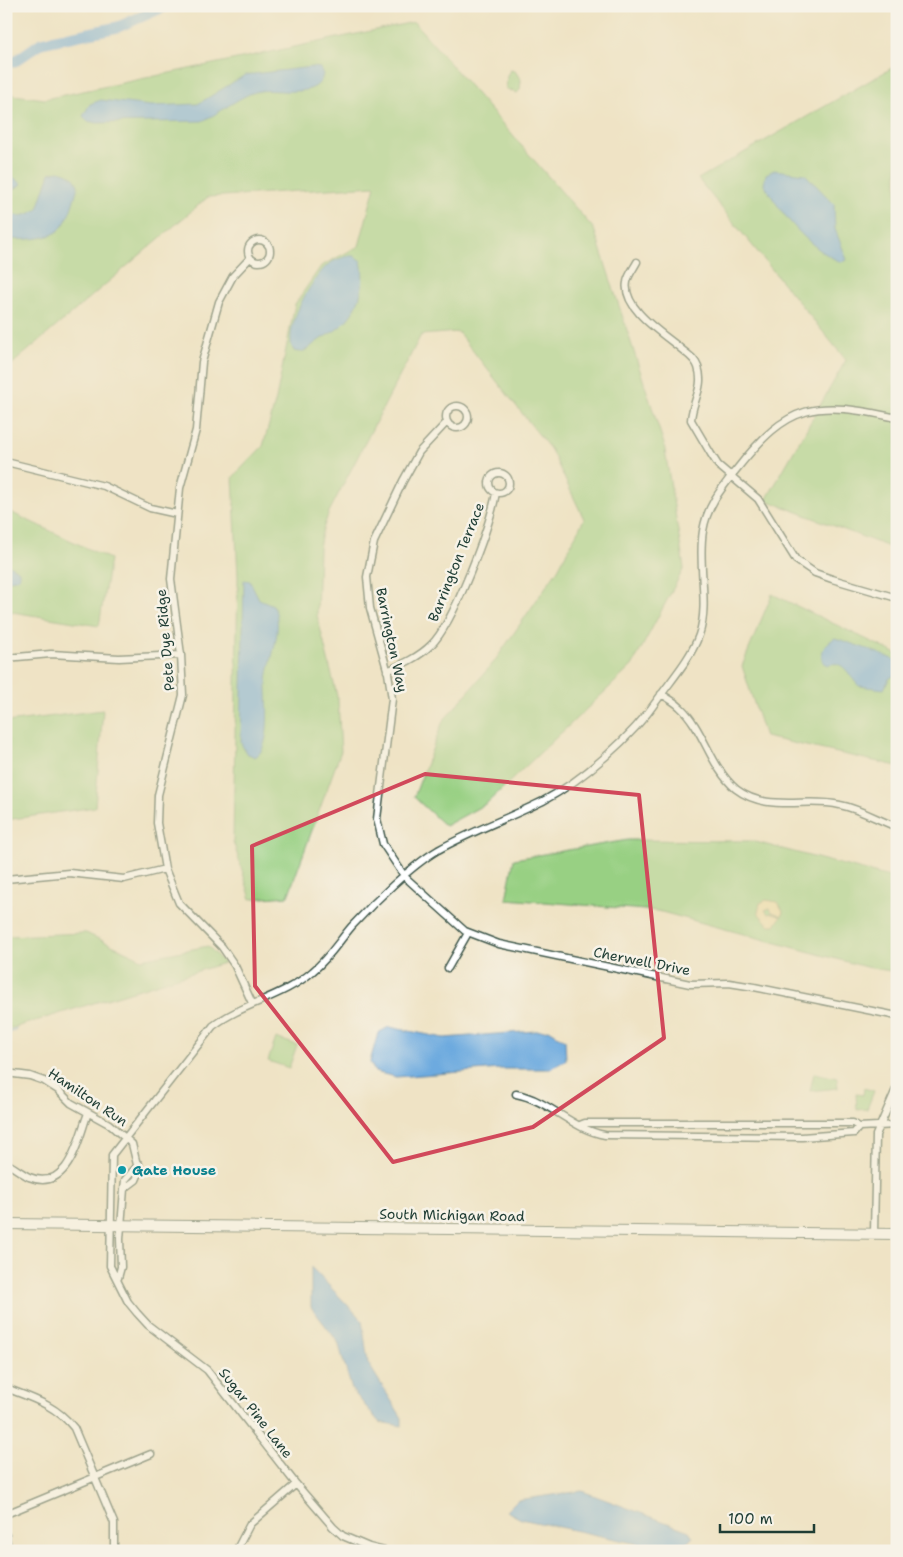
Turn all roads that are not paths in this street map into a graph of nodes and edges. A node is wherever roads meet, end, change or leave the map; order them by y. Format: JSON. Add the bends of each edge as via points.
{"nodes":[{"id":1,"x":250,"y":258,"type":"dead end"},
{"id":2,"x":637,"y":262,"type":"dead end"},
{"id":3,"x":897,"y":418,"type":"edge"},
{"id":4,"x":447,"y":422,"type":"dead end"},
{"id":5,"x":6,"y":462,"type":"edge"},
{"id":6,"x":732,"y":475,"type":"junction"},
{"id":7,"x":496,"y":493,"type":"dead end"},
{"id":8,"x":177,"y":514,"type":"junction"},
{"id":9,"x":897,"y":598,"type":"edge"},
{"id":10,"x":182,"y":655,"type":"junction"},
{"id":11,"x":6,"y":658,"type":"edge"},
{"id":12,"x":388,"y":671,"type":"junction"},
{"id":13,"x":662,"y":694,"type":"junction"},
{"id":14,"x":897,"y":827,"type":"edge"},
{"id":15,"x":165,"y":869,"type":"junction"},
{"id":16,"x":404,"y":876,"type":"junction"},
{"id":17,"x":6,"y":879,"type":"edge"},
{"id":18,"x":468,"y":933,"type":"junction"},
{"id":19,"x":448,"y":968,"type":"dead end"},
{"id":20,"x":252,"y":1003,"type":"junction"},
{"id":21,"x":897,"y":1016,"type":"edge"},
{"id":22,"x":6,"y":1073,"type":"edge"},
{"id":23,"x":897,"y":1087,"type":"edge"},
{"id":24,"x":516,"y":1094,"type":"dead end"},
{"id":25,"x":88,"y":1113,"type":"junction"},
{"id":26,"x":646,"y":1123,"type":"junction"},
{"id":27,"x":750,"y":1124,"type":"junction"},
{"id":28,"x":580,"y":1125,"type":"junction"},
{"id":29,"x":897,"y":1125,"type":"edge"},
{"id":30,"x":859,"y":1127,"type":"junction"},
{"id":31,"x":878,"y":1127,"type":"junction"},
{"id":32,"x":647,"y":1136,"type":"junction"},
{"id":33,"x":750,"y":1136,"type":"junction"},
{"id":34,"x":127,"y":1138,"type":"junction"},
{"id":35,"x":6,"y":1163,"type":"edge"},
{"id":36,"x":6,"y":1224,"type":"edge"},
{"id":37,"x":116,"y":1224,"type":"junction"},
{"id":38,"x":874,"y":1233,"type":"junction"},
{"id":39,"x":897,"y":1234,"type":"edge"},
{"id":40,"x":118,"y":1278,"type":"junction"},
{"id":41,"x":6,"y":1388,"type":"edge"},
{"id":42,"x":151,"y":1454,"type":"dead end"},
{"id":43,"x":94,"y":1477,"type":"junction"},
{"id":44,"x":296,"y":1484,"type":"junction"},
{"id":45,"x":6,"y":1514,"type":"edge"},
{"id":46,"x":6,"y":1535,"type":"edge"},
{"id":47,"x":8,"y":1551,"type":"edge"},
{"id":48,"x":114,"y":1551,"type":"edge"},
{"id":49,"x":236,"y":1551,"type":"edge"},
{"id":50,"x":385,"y":1551,"type":"edge"}],
"edges":[{"from":1,"to":8,"type":"street","name":"Pete Dye Ridge","via":[[233,276],[219,302],[202,362],[196,430],[180,488]]},
{"from":2,"to":6,"type":"street","via":[[627,281],[630,304],[695,360],[700,386],[692,412],[693,426],[718,465]]},
{"from":3,"to":6,"type":"street","via":[[852,409],[814,409],[797,414],[779,424],[756,444]]},
{"from":4,"to":12,"type":"street","name":"Barrington Way","via":[[419,452],[402,481],[370,556],[367,576],[370,608]]},
{"from":5,"to":8,"type":"street","via":[[104,486],[150,508]]},
{"from":6,"to":9,"type":"street","via":[[758,499],[796,560],[824,576]]},
{"from":6,"to":13,"type":"street","via":[[715,497],[703,530],[702,613],[698,638]]},
{"from":7,"to":12,"type":"street","name":"Barrington Terrace","via":[[484,536],[438,636],[419,655]]},
{"from":8,"to":10,"type":"street","name":"Pete Dye Ridge","via":[[172,579]]},
{"from":10,"to":11,"type":"street","via":[[118,658],[52,654]]},
{"from":10,"to":15,"type":"street","name":"Pete Dye Ridge","via":[[183,695],[158,795],[157,824]]},
{"from":12,"to":16,"type":"street","name":"Barrington Way","via":[[392,699],[377,820],[383,844]]},
{"from":13,"to":14,"type":"street","via":[[680,707],[690,720],[724,776],[753,799],[774,804],[818,802],[840,805]]},
{"from":13,"to":16,"type":"street","via":[[613,750],[545,800],[437,851]]},
{"from":15,"to":17,"type":"street","via":[[124,878],[68,873]]},
{"from":15,"to":20,"type":"street","name":"Pete Dye Ridge","via":[[179,903],[222,947]]},
{"from":16,"to":18,"type":"street","name":"Cherwell Drive"},
{"from":16,"to":20,"type":"street","via":[[371,906],[316,970],[274,995]]},
{"from":18,"to":19,"type":"street"},
{"from":18,"to":21,"type":"street","name":"Cherwell Drive","via":[[499,944],[690,984],[729,983]]},
{"from":20,"to":34,"type":"street","via":[[224,1018],[206,1033]]},
{"from":22,"to":25,"type":"street","name":"Hamilton Run","via":[[44,1081]]},
{"from":23,"to":31,"type":"street"},
{"from":24,"to":28,"type":"street","via":[[526,1096]]},
{"from":25,"to":34,"type":"street","name":"Hamilton Run","via":[[101,1118]]},
{"from":25,"to":35,"type":"street","via":[[68,1164],[58,1176],[35,1179]]},
{"from":26,"to":27,"type":"street"},
{"from":26,"to":28,"type":"street"},
{"from":26,"to":32,"type":"street"},
{"from":27,"to":30,"type":"street","via":[[853,1123]]},
{"from":27,"to":33,"type":"street"},
{"from":28,"to":32,"type":"street","via":[[596,1133]]},
{"from":29,"to":31,"type":"street"},
{"from":30,"to":31,"type":"street"},
{"from":30,"to":33,"type":"street","via":[[854,1133]]},
{"from":31,"to":38,"type":"street"},
{"from":32,"to":33,"type":"street"},
{"from":34,"to":37,"type":"street","via":[[116,1148],[110,1162]]},
{"from":34,"to":37,"type":"street","via":[[134,1149],[139,1173],[136,1180],[124,1189]]},
{"from":36,"to":37,"type":"main road","name":"South Michigan Road"},
{"from":37,"to":38,"type":"main road","name":"South Michigan Road"},
{"from":37,"to":40,"type":"street","name":"Sugar Pine Lane","via":[[121,1267]]},
{"from":37,"to":40,"type":"street","name":"Sugar Pine Lane","via":[[110,1266]]},
{"from":38,"to":39,"type":"main road","name":"South Michigan Road"},
{"from":40,"to":44,"type":"street","name":"Sugar Pine Lane","via":[[128,1302],[137,1313],[207,1370]]},
{"from":41,"to":43,"type":"street","via":[[51,1406],[64,1416],[74,1428]]},
{"from":42,"to":43,"type":"street"},
{"from":43,"to":45,"type":"street"},
{"from":43,"to":48,"type":"street","via":[[114,1523]]},
{"from":44,"to":49,"type":"street","via":[[250,1524]]},
{"from":44,"to":50,"type":"street","name":"Sugar Pine Lane","via":[[344,1536],[369,1548]]},
{"from":46,"to":47,"type":"street"}]}
